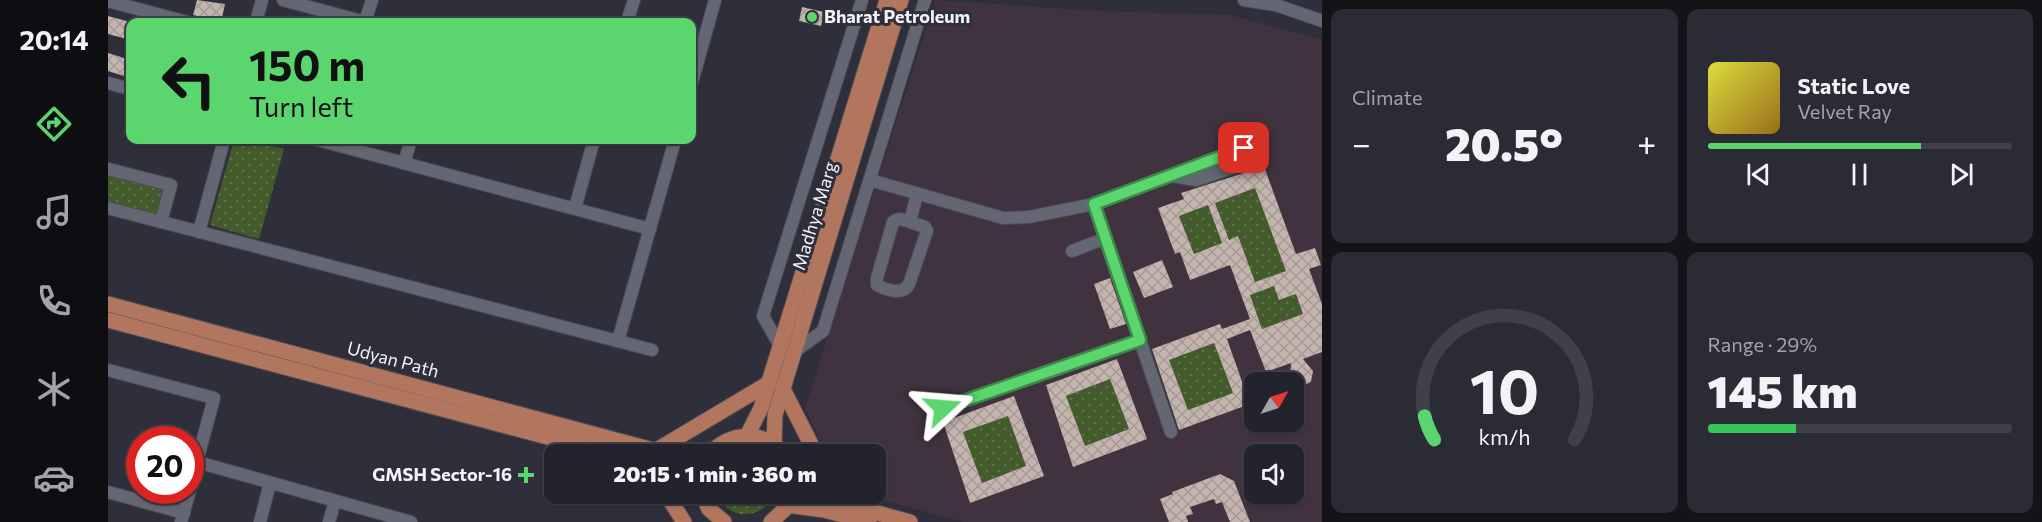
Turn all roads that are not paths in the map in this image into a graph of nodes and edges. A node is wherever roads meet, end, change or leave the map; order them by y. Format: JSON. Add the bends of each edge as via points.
{"nodes":[{"id":1,"x":262,"y":0,"type":"edge"},
{"id":2,"x":283,"y":0,"type":"edge"},
{"id":3,"x":372,"y":0,"type":"edge"},
{"id":4,"x":634,"y":0,"type":"edge"},
{"id":5,"x":715,"y":0,"type":"edge"},
{"id":6,"x":862,"y":0,"type":"edge"},
{"id":7,"x":887,"y":0,"type":"edge"},
{"id":8,"x":901,"y":0,"type":"edge"},
{"id":9,"x":925,"y":0,"type":"edge"},
{"id":10,"x":1244,"y":0,"type":"edge"},
{"id":11,"x":108,"y":1,"type":"edge"},
{"id":12,"x":327,"y":6,"type":"edge"},
{"id":13,"x":172,"y":18,"type":"edge"},
{"id":14,"x":257,"y":18,"type":"edge"},
{"id":15,"x":356,"y":18,"type":"edge"},
{"id":16,"x":366,"y":18,"type":"edge"},
{"id":17,"x":628,"y":18,"type":"edge"},
{"id":18,"x":1322,"y":21,"type":"edge"},
{"id":19,"x":696,"y":68,"type":"edge"},
{"id":20,"x":108,"y":83,"type":"edge"},
{"id":21,"x":126,"y":88,"type":"edge"},
{"id":22,"x":223,"y":144,"type":"edge"},
{"id":23,"x":333,"y":144,"type":"edge"},
{"id":24,"x":410,"y":144,"type":"edge"},
{"id":25,"x":593,"y":144,"type":"edge"},
{"id":26,"x":674,"y":144,"type":"edge"},
{"id":27,"x":404,"y":163,"type":"junction"},
{"id":28,"x":108,"y":169,"type":"edge"},
{"id":29,"x":1172,"y":176,"type":"junction"},
{"id":30,"x":870,"y":180,"type":"junction"},
{"id":31,"x":917,"y":194,"type":"junction"},
{"id":32,"x":1094,"y":204,"type":"junction"},
{"id":33,"x":108,"y":208,"type":"edge"},
{"id":34,"x":575,"y":208,"type":"junction"},
{"id":35,"x":161,"y":222,"type":"junction"},
{"id":36,"x":910,"y":222,"type":"junction"},
{"id":37,"x":650,"y":229,"type":"junction"},
{"id":38,"x":199,"y":232,"type":"junction"},
{"id":39,"x":1106,"y":238,"type":"junction"},
{"id":40,"x":1072,"y":250,"type":"dead end"},
{"id":41,"x":108,"y":304,"type":"edge"},
{"id":42,"x":108,"y":320,"type":"edge"},
{"id":43,"x":1140,"y":340,"type":"junction"},
{"id":44,"x":618,"y":341,"type":"junction"},
{"id":45,"x":787,"y":349,"type":"junction"},
{"id":46,"x":652,"y":350,"type":"dead end"},
{"id":47,"x":108,"y":370,"type":"edge"},
{"id":48,"x":776,"y":386,"type":"junction"},
{"id":49,"x":943,"y":408,"type":"dead end"},
{"id":50,"x":1171,"y":432,"type":"dead end"},
{"id":51,"x":204,"y":436,"type":"edge"},
{"id":52,"x":747,"y":436,"type":"junction"},
{"id":53,"x":573,"y":444,"type":"edge"},
{"id":54,"x":629,"y":444,"type":"edge"},
{"id":55,"x":677,"y":444,"type":"edge"},
{"id":56,"x":724,"y":444,"type":"edge"},
{"id":57,"x":771,"y":444,"type":"edge"},
{"id":58,"x":778,"y":444,"type":"edge"},
{"id":59,"x":810,"y":444,"type":"edge"},
{"id":60,"x":204,"y":464,"type":"edge"},
{"id":61,"x":270,"y":483,"type":"junction"},
{"id":62,"x":108,"y":492,"type":"edge"},
{"id":63,"x":335,"y":501,"type":"junction"},
{"id":64,"x":672,"y":504,"type":"edge"},
{"id":65,"x":707,"y":504,"type":"edge"},
{"id":66,"x":786,"y":504,"type":"edge"},
{"id":67,"x":836,"y":504,"type":"edge"},
{"id":68,"x":839,"y":504,"type":"edge"},
{"id":69,"x":841,"y":504,"type":"edge"},
{"id":70,"x":183,"y":518,"type":"edge"},
{"id":71,"x":260,"y":522,"type":"edge"},
{"id":72,"x":329,"y":522,"type":"edge"},
{"id":73,"x":411,"y":522,"type":"edge"},
{"id":74,"x":684,"y":522,"type":"edge"},
{"id":75,"x":723,"y":522,"type":"edge"},
{"id":76,"x":771,"y":522,"type":"edge"},
{"id":77,"x":820,"y":522,"type":"edge"},
{"id":78,"x":869,"y":522,"type":"edge"},
{"id":79,"x":910,"y":522,"type":"edge"}],
"edges":[{"from":1,"to":14,"type":"street"},
{"from":2,"to":12,"type":"street"},
{"from":3,"to":16,"type":"street"},
{"from":4,"to":17,"type":"street"},
{"from":5,"to":19,"type":"street"},
{"from":6,"to":45,"type":"street","via":[[763,316]]},
{"from":7,"to":45,"type":"main road","name":"Madhya Marg"},
{"from":8,"to":45,"type":"main road","name":"Madhya Marg"},
{"from":9,"to":30,"type":"street"},
{"from":10,"to":18,"type":"street","via":[[1276,5]]},
{"from":11,"to":13,"type":"street"},
{"from":12,"to":15,"type":"street"},
{"from":20,"to":21,"type":"street"},
{"from":22,"to":38,"type":"street"},
{"from":23,"to":27,"type":"street"},
{"from":24,"to":27,"type":"street"},
{"from":25,"to":34,"type":"street"},
{"from":26,"to":37,"type":"street"},
{"from":27,"to":34,"type":"street"},
{"from":28,"to":35,"type":"street","via":[[171,185]]},
{"from":29,"to":29,"type":"street","via":[[1244,148],[1249,154],[1244,164],[1196,180]]},
{"from":29,"to":32,"type":"street"},
{"from":30,"to":31,"type":"street"},
{"from":30,"to":45,"type":"street","via":[[823,331]]},
{"from":31,"to":32,"type":"street","via":[[1003,218]]},
{"from":31,"to":36,"type":"street"},
{"from":32,"to":39,"type":"street"},
{"from":33,"to":35,"type":"street"},
{"from":34,"to":37,"type":"street"},
{"from":35,"to":38,"type":"street"},
{"from":36,"to":36,"type":"street","via":[[925,226],[927,231],[909,284],[901,291],[876,285],[893,222]]},
{"from":37,"to":44,"type":"street"},
{"from":38,"to":44,"type":"street"},
{"from":39,"to":40,"type":"street"},
{"from":39,"to":43,"type":"street"},
{"from":41,"to":54,"type":"main road","name":"Udyan Path"},
{"from":42,"to":53,"type":"main road","name":"Udyan Path"},
{"from":43,"to":49,"type":"street"},
{"from":43,"to":50,"type":"street"},
{"from":44,"to":46,"type":"street"},
{"from":45,"to":48,"type":"main road","name":"Madhya Marg"},
{"from":47,"to":51,"type":"street","via":[[214,398]]},
{"from":48,"to":52,"type":"main road","name":"Madhya Marg"},
{"from":48,"to":55,"type":"main road"},
{"from":48,"to":58,"type":"main road","name":"Madhya Marg"},
{"from":48,"to":59,"type":"main road"},
{"from":52,"to":56,"type":"main road"},
{"from":52,"to":57,"type":"main road"},
{"from":60,"to":61,"type":"street"},
{"from":61,"to":63,"type":"street"},
{"from":61,"to":71,"type":"street"},
{"from":62,"to":70,"type":"street"},
{"from":63,"to":72,"type":"street"},
{"from":63,"to":73,"type":"street"},
{"from":64,"to":74,"type":"main road"},
{"from":65,"to":75,"type":"main road"},
{"from":66,"to":76,"type":"main road"},
{"from":67,"to":77,"type":"main road"},
{"from":68,"to":78,"type":"main road"},
{"from":69,"to":79,"type":"main road"}]}
